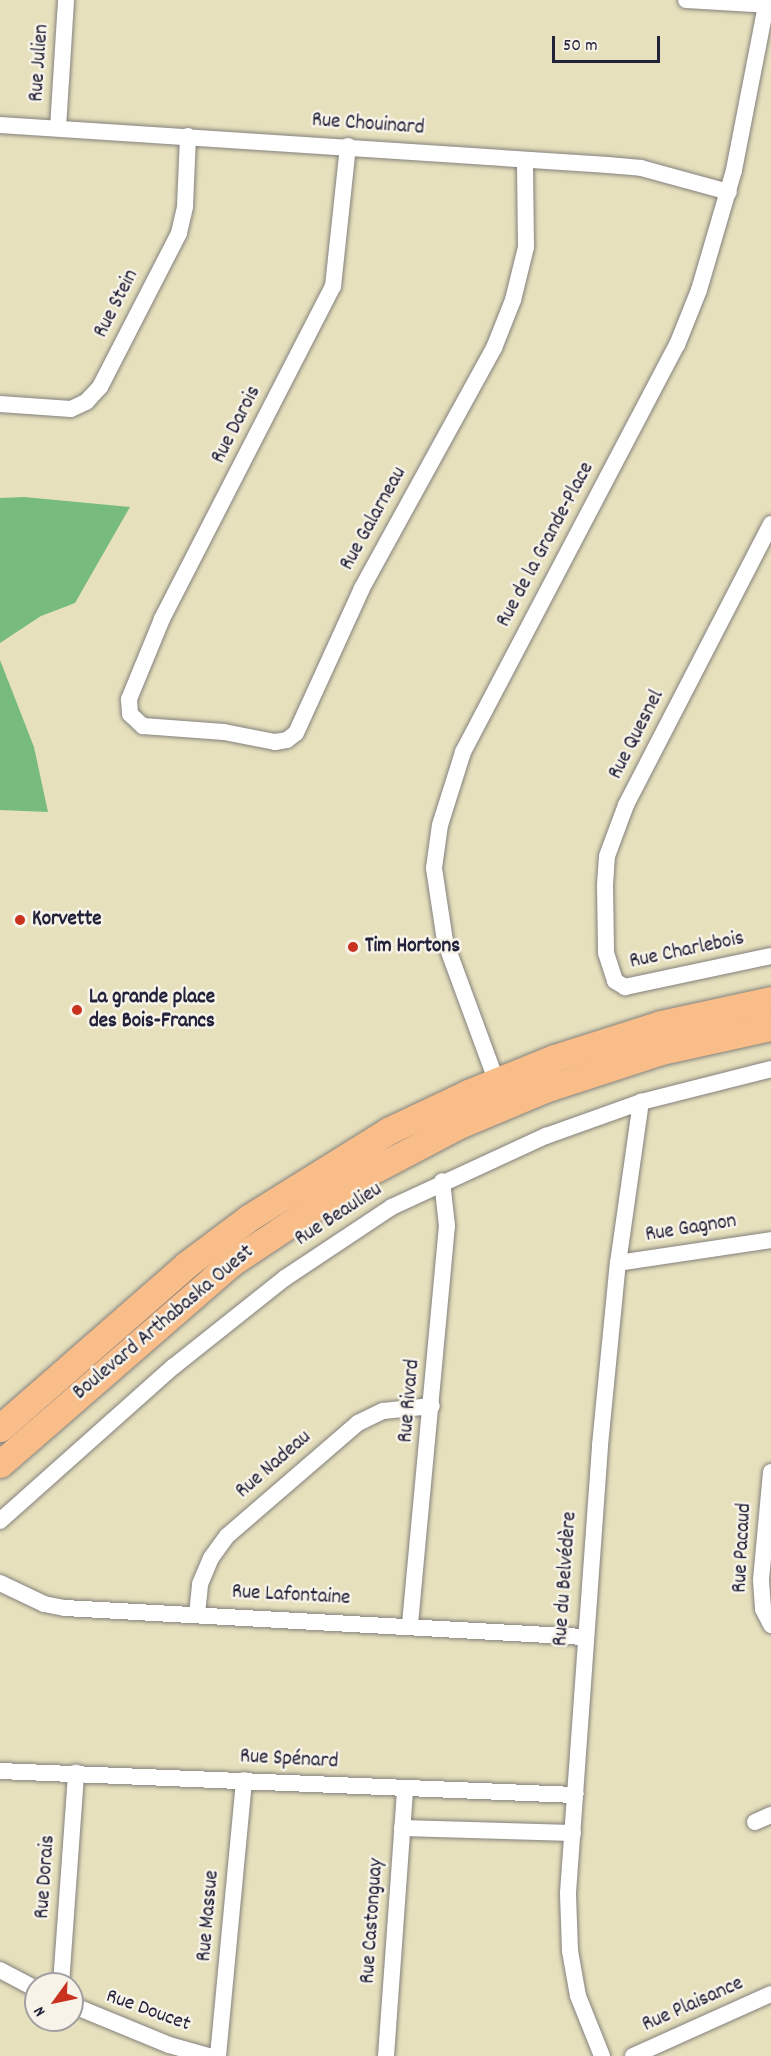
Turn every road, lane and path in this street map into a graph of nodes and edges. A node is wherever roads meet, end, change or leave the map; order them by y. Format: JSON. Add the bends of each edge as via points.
{"nodes":[{"id":1,"x":66,"y":0,"type":"edge"},
{"id":2,"x":686,"y":0,"type":"edge"},
{"id":3,"x":768,"y":5,"type":"edge"},
{"id":4,"x":0,"y":125,"type":"edge"},
{"id":5,"x":58,"y":128,"type":"junction"},
{"id":6,"x":188,"y":136,"type":"junction"},
{"id":7,"x":348,"y":146,"type":"junction"},
{"id":8,"x":525,"y":161,"type":"junction"},
{"id":9,"x":729,"y":192,"type":"junction"},
{"id":10,"x":0,"y":404,"type":"edge"},
{"id":11,"x":771,"y":524,"type":"edge"},
{"id":12,"x":130,"y":714,"type":"joint"},
{"id":13,"x":771,"y":956,"type":"edge"},
{"id":14,"x":615,"y":981,"type":"joint"},
{"id":15,"x":771,"y":1000,"type":"edge"},
{"id":16,"x":771,"y":1027,"type":"edge"},
{"id":17,"x":771,"y":1069,"type":"edge"},
{"id":18,"x":501,"y":1092,"type":"junction"},
{"id":19,"x":641,"y":1102,"type":"junction"},
{"id":20,"x":441,"y":1181,"type":"junction"},
{"id":21,"x":771,"y":1240,"type":"edge"},
{"id":22,"x":618,"y":1263,"type":"junction"},
{"id":23,"x":432,"y":1406,"type":"junction"},
{"id":24,"x":0,"y":1428,"type":"edge"},
{"id":25,"x":0,"y":1464,"type":"edge"},
{"id":26,"x":771,"y":1472,"type":"edge"},
{"id":27,"x":0,"y":1521,"type":"edge"},
{"id":28,"x":0,"y":1583,"type":"edge"},
{"id":29,"x":197,"y":1614,"type":"junction"},
{"id":30,"x":410,"y":1624,"type":"junction"},
{"id":31,"x":771,"y":1625,"type":"edge"},
{"id":32,"x":584,"y":1637,"type":"junction"},
{"id":33,"x":0,"y":1771,"type":"edge"},
{"id":34,"x":76,"y":1773,"type":"junction"},
{"id":35,"x":244,"y":1780,"type":"junction"},
{"id":36,"x":405,"y":1789,"type":"junction"},
{"id":37,"x":576,"y":1795,"type":"junction"},
{"id":38,"x":771,"y":1815,"type":"edge"},
{"id":39,"x":755,"y":1822,"type":"dead end"},
{"id":40,"x":402,"y":1828,"type":"junction"},
{"id":41,"x":573,"y":1833,"type":"junction"},
{"id":42,"x":0,"y":1970,"type":"edge"},
{"id":43,"x":62,"y":1972,"type":"edge"},
{"id":44,"x":24,"y":1983,"type":"edge"},
{"id":45,"x":771,"y":1994,"type":"edge"},
{"id":46,"x":84,"y":2010,"type":"edge"},
{"id":47,"x":209,"y":2056,"type":"edge"},
{"id":48,"x":218,"y":2056,"type":"edge"},
{"id":49,"x":386,"y":2056,"type":"edge"},
{"id":50,"x":602,"y":2056,"type":"edge"},
{"id":51,"x":633,"y":2056,"type":"edge"}],
"edges":[{"from":1,"to":5,"type":"street","name":"Rue Julien"},
{"from":2,"to":3,"type":"street"},
{"from":3,"to":9,"type":"street","name":"Rue de la Grande-Place"},
{"from":4,"to":5,"type":"street","name":"Rue Chouinard"},
{"from":5,"to":6,"type":"street","name":"Rue Chouinard"},
{"from":6,"to":7,"type":"street","name":"Rue Chouinard"},
{"from":6,"to":10,"type":"street","name":"Rue Stein","via":[[185,206],[179,233],[100,387],[86,402],[71,409]]},
{"from":7,"to":8,"type":"street","name":"Rue Chouinard"},
{"from":7,"to":12,"type":"street","name":"Rue Darois","via":[[333,286],[162,619],[129,699]]},
{"from":8,"to":9,"type":"street","name":"Rue Chouinard","via":[[641,168]]},
{"from":8,"to":12,"type":"street","name":"Rue Galarneau","via":[[526,247],[513,300],[494,348],[362,588],[296,733],[275,742],[224,732],[143,726]]},
{"from":9,"to":18,"type":"street","name":"Rue de la Grande-Place","via":[[712,253],[676,345],[463,752],[440,825],[434,868],[445,941]]},
{"from":11,"to":14,"type":"street","name":"Rue Quesnel","via":[[615,831],[605,886],[606,953]]},
{"from":13,"to":14,"type":"street","name":"Rue Charlebois","via":[[635,988]]},
{"from":15,"to":18,"type":"main road","name":"Boulevard Arthabaska Ouest","via":[[661,1024],[554,1058]]},
{"from":16,"to":18,"type":"main road","name":"Boulevard Arthabaska Ouest"},
{"from":17,"to":19,"type":"street","name":"Rue Beaulieu"},
{"from":18,"to":24,"type":"main road","name":"Boulevard Arthabaska Ouest","via":[[388,1131],[250,1217],[178,1272]]},
{"from":18,"to":25,"type":"main road","name":"Boulevard Arthabaska Ouest","via":[[243,1254],[181,1303]]},
{"from":19,"to":20,"type":"street","name":"Rue Beaulieu","via":[[546,1136]]},
{"from":19,"to":22,"type":"street","name":"Rue du Belvédère"},
{"from":20,"to":23,"type":"street","name":"Rue Rivard","via":[[447,1226]]},
{"from":20,"to":27,"type":"street","name":"Rue Beaulieu","via":[[392,1207],[285,1278],[174,1367]]},
{"from":21,"to":22,"type":"street","name":"Rue Gagnon"},
{"from":22,"to":32,"type":"street","name":"Rue du Belvédère"},
{"from":23,"to":29,"type":"street","name":"Rue Nadeau","via":[[383,1411],[358,1423],[227,1536],[211,1558],[200,1584]]},
{"from":23,"to":30,"type":"street","name":"Rue Rivard"},
{"from":26,"to":31,"type":"street","name":"Rue Pacaud","via":[[761,1580],[763,1610]]},
{"from":28,"to":29,"type":"street","name":"Rue Lafontaine","via":[[44,1604],[65,1608]]},
{"from":29,"to":30,"type":"street","name":"Rue Lafontaine"},
{"from":30,"to":32,"type":"street","name":"Rue Lafontaine"},
{"from":32,"to":37,"type":"street","name":"Rue du Belvédère"},
{"from":33,"to":34,"type":"street","name":"Rue Spénard"},
{"from":34,"to":35,"type":"street","name":"Rue Spénard"},
{"from":34,"to":43,"type":"street","name":"Rue Dorais"},
{"from":35,"to":36,"type":"street","name":"Rue Spénard"},
{"from":35,"to":48,"type":"street","name":"Rue Massue"},
{"from":36,"to":37,"type":"street","name":"Rue Spénard"},
{"from":36,"to":40,"type":"street","name":"Rue Castonguay"},
{"from":37,"to":41,"type":"street","name":"Rue du Belvédère"},
{"from":38,"to":39,"type":"street"},
{"from":40,"to":41,"type":"street"},
{"from":40,"to":49,"type":"street","name":"Rue Castonguay"},
{"from":41,"to":50,"type":"street","name":"Rue du Belvédère","via":[[568,1893],[570,1951],[578,1996]]},
{"from":42,"to":44,"type":"street"},
{"from":45,"to":51,"type":"street","name":"Rue Plaisance"},
{"from":46,"to":47,"type":"street","name":"Rue Doucet","via":[[169,2045]]}]}
